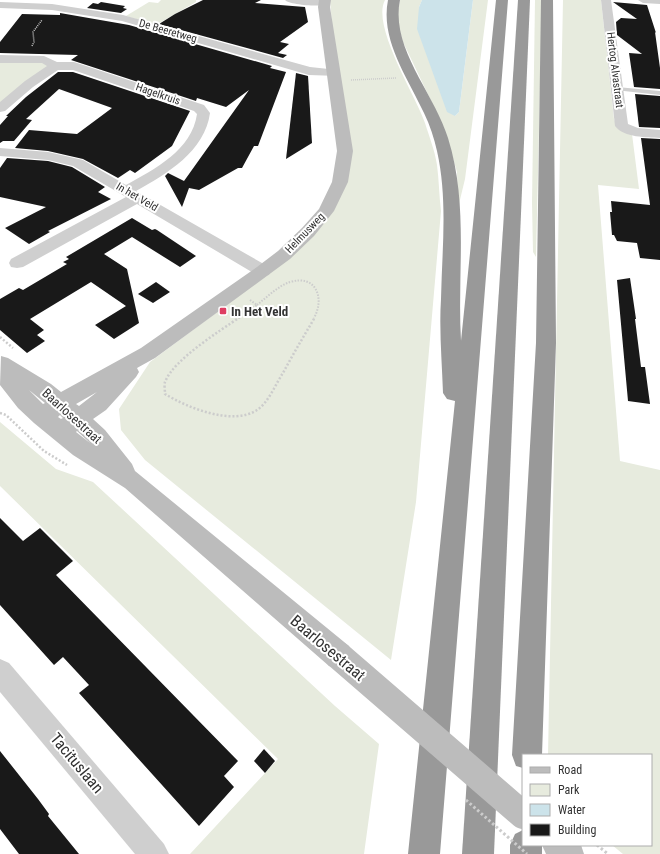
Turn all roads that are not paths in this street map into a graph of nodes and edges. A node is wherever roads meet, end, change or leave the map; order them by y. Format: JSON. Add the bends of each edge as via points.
{"nodes":[{"id":1,"x":290,"y":0,"type":"edge"},
{"id":2,"x":394,"y":0,"type":"edge"},
{"id":3,"x":502,"y":0,"type":"edge"},
{"id":4,"x":524,"y":0,"type":"edge"},
{"id":5,"x":547,"y":0,"type":"edge"},
{"id":6,"x":606,"y":0,"type":"edge"},
{"id":7,"x":643,"y":0,"type":"edge"},
{"id":8,"x":325,"y":1,"type":"edge"},
{"id":9,"x":660,"y":1,"type":"edge"},
{"id":10,"x":0,"y":4,"type":"edge"},
{"id":11,"x":49,"y":4,"type":"edge"},
{"id":12,"x":0,"y":59,"type":"edge"},
{"id":13,"x":55,"y":66,"type":"junction"},
{"id":14,"x":334,"y":73,"type":"junction"},
{"id":15,"x":618,"y":89,"type":"junction"},
{"id":16,"x":660,"y":93,"type":"edge"},
{"id":17,"x":0,"y":108,"type":"edge"},
{"id":18,"x":660,"y":134,"type":"edge"},
{"id":19,"x":0,"y":152,"type":"edge"},
{"id":20,"x":133,"y":194,"type":"junction"},
{"id":21,"x":17,"y":263,"type":"dead end"},
{"id":22,"x":263,"y":271,"type":"junction"},
{"id":23,"x":148,"y":353,"type":"junction"},
{"id":24,"x":0,"y":363,"type":"edge"},
{"id":25,"x":0,"y":370,"type":"edge"},
{"id":26,"x":60,"y":403,"type":"junction"},
{"id":27,"x":42,"y":416,"type":"junction"},
{"id":28,"x":69,"y":425,"type":"junction"},
{"id":29,"x":458,"y":470,"type":"junction"},
{"id":30,"x":0,"y":672,"type":"edge"},
{"id":31,"x":527,"y":754,"type":"edge"},
{"id":32,"x":522,"y":814,"type":"edge"},
{"id":33,"x":559,"y":846,"type":"edge"},
{"id":34,"x":154,"y":854,"type":"edge"},
{"id":35,"x":424,"y":854,"type":"edge"},
{"id":36,"x":478,"y":854,"type":"edge"},
{"id":37,"x":568,"y":854,"type":"edge"}],
"edges":[{"from":1,"to":8,"type":"street"},
{"from":2,"to":29,"type":"highway","via":[[392,20],[397,43],[436,125],[449,168],[453,224],[450,311]]},
{"from":3,"to":29,"type":"highway"},
{"from":4,"to":36,"type":"highway"},
{"from":5,"to":31,"type":"highway","via":[[546,343]]},
{"from":6,"to":15,"type":"street","name":"Hertog Alvastraat"},
{"from":7,"to":9,"type":"street"},
{"from":8,"to":14,"type":"street","name":"Helmusweg"},
{"from":10,"to":11,"type":"street","name":"De Beeretweg"},
{"from":11,"to":14,"type":"street","name":"De Beeretweg","via":[[122,18],[309,71]]},
{"from":12,"to":13,"type":"street","name":"Hagelkruis","via":[[44,60]]},
{"from":13,"to":17,"type":"street"},
{"from":13,"to":20,"type":"street","name":"Hagelkruis","via":[[74,66],[199,108],[204,113],[193,141]]},
{"from":14,"to":22,"type":"street","name":"Helmusweg","via":[[345,151],[340,182],[326,211],[303,237]]},
{"from":15,"to":16,"type":"lane"},
{"from":15,"to":18,"type":"street","name":"Hertog Alvastraat","via":[[622,126],[636,132]]},
{"from":19,"to":20,"type":"street","name":"In het Veld","via":[[48,156],[78,163]]},
{"from":20,"to":21,"type":"street","name":"Hagelkruis"},
{"from":20,"to":22,"type":"street","name":"In het Veld"},
{"from":22,"to":23,"type":"street","name":"Helmusweg"},
{"from":23,"to":26,"type":"street","name":"Helmusweg"},
{"from":23,"to":28,"type":"street","name":"Helmusweg","via":[[98,404]]},
{"from":24,"to":26,"type":"street","name":"Baarlosestraat"},
{"from":25,"to":27,"type":"street","name":"Baarlosestraat","via":[[26,402]]},
{"from":26,"to":27,"type":"street","name":"Helmusweg"},
{"from":26,"to":28,"type":"street","name":"Baarlosestraat"},
{"from":27,"to":28,"type":"street","name":"Baarlosestraat"},
{"from":28,"to":32,"type":"street","name":"Baarlosestraat","bridge":true,"via":[[81,449],[132,481]]},
{"from":29,"to":35,"type":"highway"},
{"from":30,"to":34,"type":"street","name":"Tacituslaan"},
{"from":33,"to":37,"type":"street"}]}
